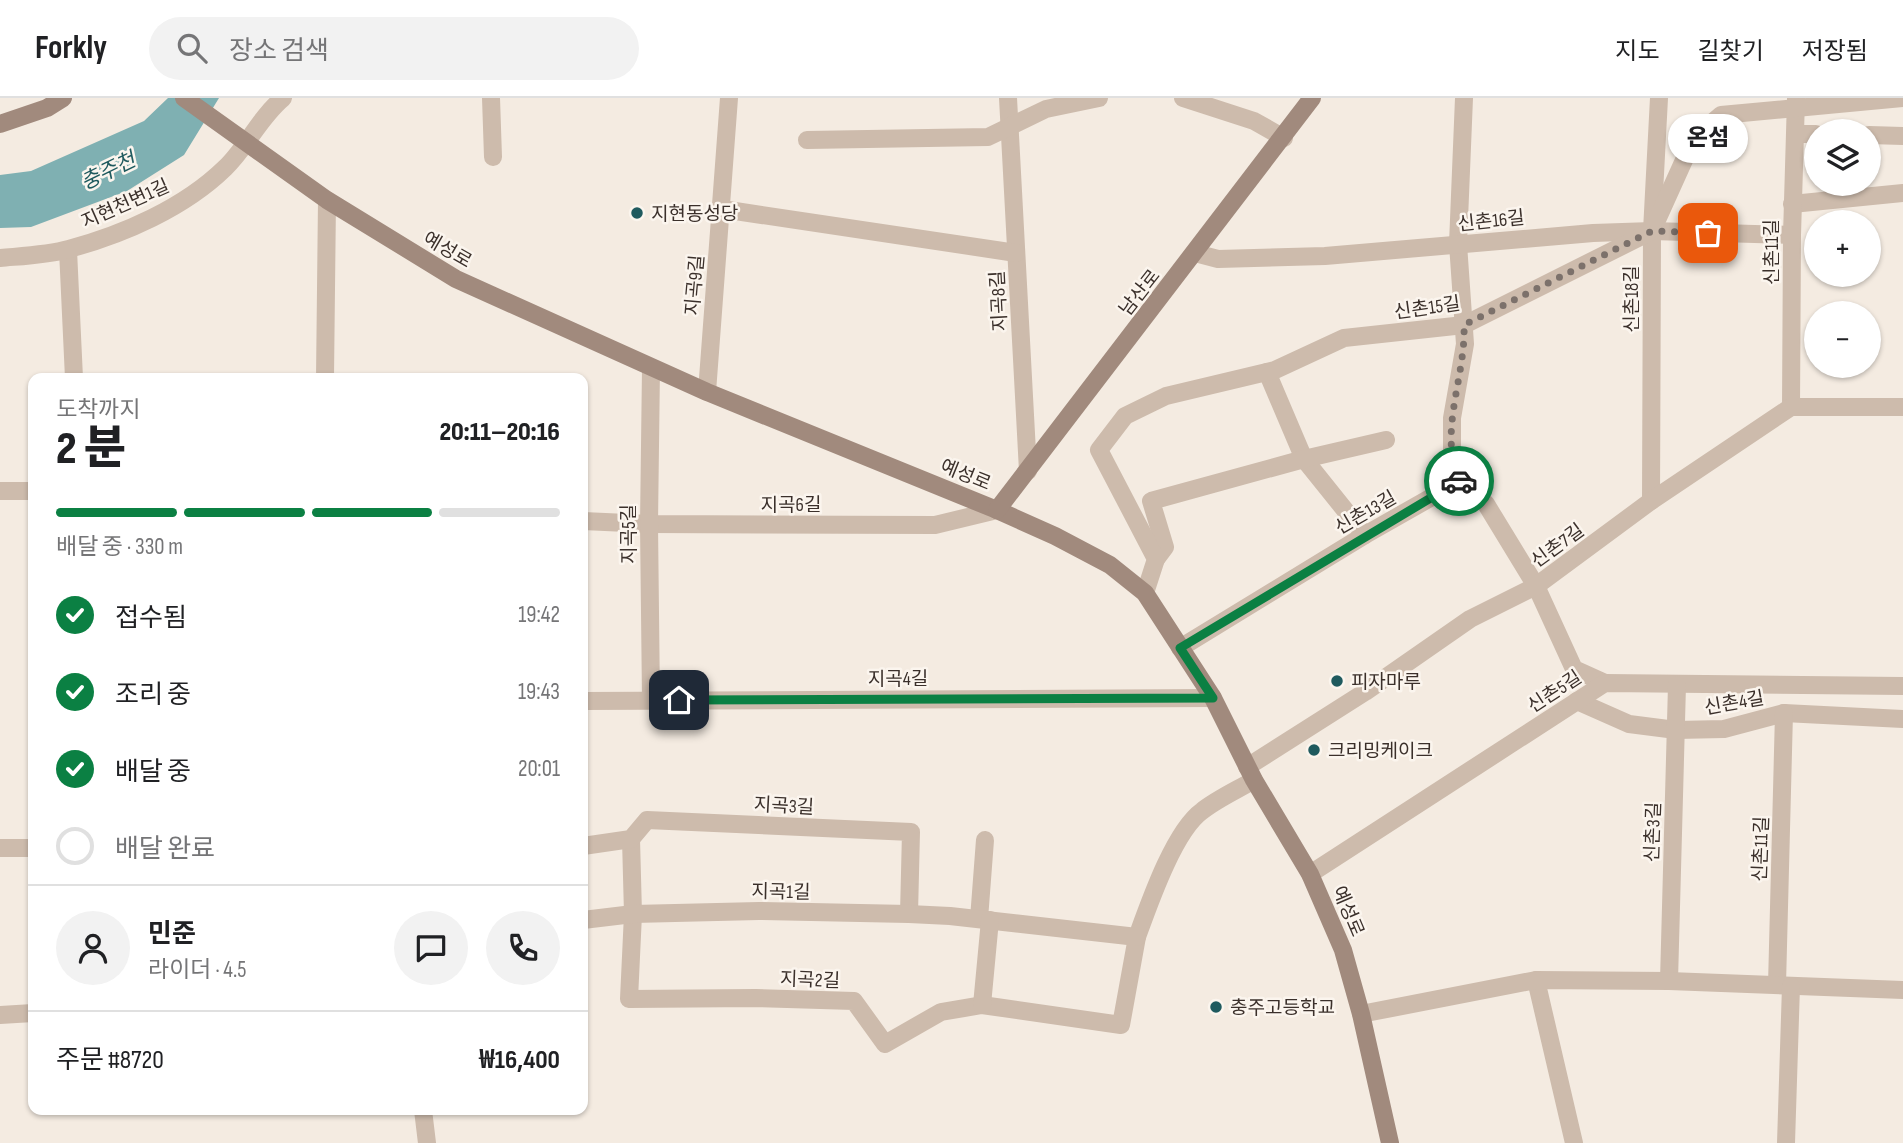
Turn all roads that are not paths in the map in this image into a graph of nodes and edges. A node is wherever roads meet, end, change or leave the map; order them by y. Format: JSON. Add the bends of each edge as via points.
{"nodes":[{"id":1,"x":63,"y":98,"type":"edge"},
{"id":2,"x":184,"y":98,"type":"edge"},
{"id":3,"x":283,"y":98,"type":"edge"},
{"id":4,"x":491,"y":98,"type":"edge"},
{"id":5,"x":729,"y":98,"type":"edge"},
{"id":6,"x":1008,"y":98,"type":"edge"},
{"id":7,"x":1099,"y":98,"type":"edge"},
{"id":8,"x":1183,"y":98,"type":"edge"},
{"id":9,"x":1312,"y":98,"type":"edge"},
{"id":10,"x":1464,"y":98,"type":"edge"},
{"id":11,"x":1659,"y":98,"type":"edge"},
{"id":12,"x":1903,"y":98,"type":"edge"},
{"id":13,"x":1796,"y":103,"type":"edge"},
{"id":14,"x":0,"y":124,"type":"edge"},
{"id":15,"x":1010,"y":128,"type":"junction"},
{"id":16,"x":1796,"y":134,"type":"junction"},
{"id":17,"x":1804,"y":134,"type":"edge"},
{"id":18,"x":1881,"y":135,"type":"edge"},
{"id":19,"x":1903,"y":136,"type":"edge"},
{"id":20,"x":1284,"y":138,"type":"junction"},
{"id":21,"x":807,"y":140,"type":"dead end"},
{"id":22,"x":245,"y":142,"type":"junction"},
{"id":23,"x":493,"y":157,"type":"dead end"},
{"id":24,"x":1903,"y":193,"type":"edge"},
{"id":25,"x":327,"y":201,"type":"junction"},
{"id":26,"x":1792,"y":204,"type":"junction"},
{"id":27,"x":722,"y":209,"type":"junction"},
{"id":28,"x":1652,"y":231,"type":"junction"},
{"id":29,"x":1792,"y":235,"type":"junction"},
{"id":30,"x":1458,"y":244,"type":"junction"},
{"id":31,"x":68,"y":250,"type":"junction"},
{"id":32,"x":1016,"y":253,"type":"junction"},
{"id":33,"x":1195,"y":253,"type":"junction"},
{"id":34,"x":0,"y":258,"type":"edge"},
{"id":35,"x":1464,"y":325,"type":"junction"},
{"id":36,"x":651,"y":368,"type":"junction"},
{"id":37,"x":1267,"y":372,"type":"junction"},
{"id":38,"x":74,"y":373,"type":"edge"},
{"id":39,"x":325,"y":373,"type":"edge"},
{"id":40,"x":707,"y":392,"type":"junction"},
{"id":41,"x":1791,"y":407,"type":"junction"},
{"id":42,"x":1903,"y":407,"type":"edge"},
{"id":43,"x":1386,"y":440,"type":"dead end"},
{"id":44,"x":1304,"y":459,"type":"junction"},
{"id":45,"x":1028,"y":471,"type":"junction"},
{"id":46,"x":1460,"y":481,"type":"junction"},
{"id":47,"x":0,"y":491,"type":"edge"},
{"id":48,"x":28,"y":491,"type":"edge"},
{"id":49,"x":1651,"y":501,"type":"junction"},
{"id":50,"x":997,"y":510,"type":"junction"},
{"id":51,"x":588,"y":521,"type":"edge"},
{"id":52,"x":649,"y":524,"type":"junction"},
{"id":53,"x":1365,"y":535,"type":"junction"},
{"id":54,"x":1156,"y":559,"type":"junction"},
{"id":55,"x":1536,"y":586,"type":"junction"},
{"id":56,"x":1144,"y":593,"type":"junction"},
{"id":57,"x":1180,"y":648,"type":"junction"},
{"id":58,"x":1605,"y":683,"type":"junction"},
{"id":59,"x":1677,"y":685,"type":"junction"},
{"id":60,"x":1903,"y":686,"type":"edge"},
{"id":61,"x":1213,"y":698,"type":"junction"},
{"id":62,"x":651,"y":700,"type":"junction"},
{"id":63,"x":588,"y":701,"type":"edge"},
{"id":64,"x":1577,"y":701,"type":"junction"},
{"id":65,"x":1784,"y":713,"type":"junction"},
{"id":66,"x":1903,"y":719,"type":"edge"},
{"id":67,"x":1676,"y":730,"type":"junction"},
{"id":68,"x":1250,"y":773,"type":"junction"},
{"id":69,"x":631,"y":839,"type":"junction"},
{"id":70,"x":985,"y":840,"type":"dead end"},
{"id":71,"x":588,"y":845,"type":"edge"},
{"id":72,"x":0,"y":848,"type":"edge"},
{"id":73,"x":28,"y":848,"type":"edge"},
{"id":74,"x":1310,"y":874,"type":"junction"},
{"id":75,"x":633,"y":914,"type":"junction"},
{"id":76,"x":909,"y":914,"type":"junction"},
{"id":77,"x":588,"y":919,"type":"edge"},
{"id":78,"x":984,"y":920,"type":"junction"},
{"id":79,"x":1137,"y":937,"type":"junction"},
{"id":80,"x":1536,"y":980,"type":"junction"},
{"id":81,"x":1669,"y":981,"type":"junction"},
{"id":82,"x":1784,"y":986,"type":"junction"},
{"id":83,"x":1903,"y":990,"type":"edge"},
{"id":84,"x":982,"y":1004,"type":"junction"},
{"id":85,"x":28,"y":1013,"type":"edge"},
{"id":86,"x":1361,"y":1014,"type":"junction"},
{"id":87,"x":0,"y":1015,"type":"edge"},
{"id":88,"x":424,"y":1115,"type":"edge"},
{"id":89,"x":427,"y":1143,"type":"edge"},
{"id":90,"x":1390,"y":1143,"type":"edge"},
{"id":91,"x":1574,"y":1143,"type":"edge"},
{"id":92,"x":1786,"y":1143,"type":"edge"}],
"edges":[{"from":1,"to":14,"type":"main road"},
{"from":2,"to":22,"type":"main road","name":"예성로"},
{"from":3,"to":22,"type":"street","name":"지현천변1길"},
{"from":4,"to":23,"type":"street"},
{"from":5,"to":27,"type":"street","name":"지곡9길"},
{"from":6,"to":15,"type":"street","name":"지곡8길"},
{"from":7,"to":15,"type":"street","via":[[1046,109]]},
{"from":8,"to":20,"type":"street","via":[[1254,121]]},
{"from":9,"to":20,"type":"main road","name":"남산로"},
{"from":10,"to":30,"type":"street"},
{"from":11,"to":28,"type":"street","name":"신촌18길"},
{"from":12,"to":13,"type":"street"},
{"from":13,"to":16,"type":"street","name":"신촌11길"},
{"from":13,"to":28,"type":"street","via":[[1721,115],[1694,138]]},
{"from":15,"to":21,"type":"street","via":[[988,137]]},
{"from":15,"to":32,"type":"street","name":"지곡8길"},
{"from":16,"to":17,"type":"street"},
{"from":16,"to":26,"type":"street","name":"신촌11길"},
{"from":18,"to":19,"type":"street"},
{"from":20,"to":33,"type":"main road","name":"남산로"},
{"from":22,"to":25,"type":"main road","name":"예성로"},
{"from":22,"to":31,"type":"street","name":"지현천변1길","via":[[226,167],[173,206]]},
{"from":24,"to":26,"type":"street"},
{"from":25,"to":36,"type":"main road","name":"예성로","via":[[456,279]]},
{"from":25,"to":39,"type":"street"},
{"from":26,"to":29,"type":"street","name":"신촌11길"},
{"from":27,"to":32,"type":"street"},
{"from":27,"to":40,"type":"street","name":"지곡9길"},
{"from":28,"to":29,"type":"street","name":"신촌16길"},
{"from":28,"to":30,"type":"street","name":"신촌16길"},
{"from":28,"to":35,"type":"street","name":"신촌15길"},
{"from":28,"to":49,"type":"street","name":"신촌18길"},
{"from":29,"to":41,"type":"street","name":"신촌11길"},
{"from":30,"to":33,"type":"street","name":"신촌16길","via":[[1218,260]]},
{"from":30,"to":35,"type":"street"},
{"from":31,"to":34,"type":"street","name":"지현천변1길"},
{"from":31,"to":38,"type":"street"},
{"from":32,"to":45,"type":"street","name":"지곡8길"},
{"from":33,"to":45,"type":"main road","name":"남산로"},
{"from":35,"to":37,"type":"street","name":"신촌15길","via":[[1344,338]]},
{"from":35,"to":46,"type":"street","via":[[1452,418],[1452,464]]},
{"from":36,"to":40,"type":"main road","name":"예성로"},
{"from":36,"to":52,"type":"street","name":"지곡5길"},
{"from":37,"to":44,"type":"street"},
{"from":37,"to":54,"type":"street","name":"신촌15길","via":[[1166,396],[1125,416],[1098,450]]},
{"from":40,"to":50,"type":"main road","name":"예성로"},
{"from":41,"to":42,"type":"street"},
{"from":41,"to":49,"type":"street","name":"신촌7길"},
{"from":43,"to":44,"type":"street"},
{"from":44,"to":53,"type":"street"},
{"from":44,"to":54,"type":"street","via":[[1151,501],[1165,547]]},
{"from":45,"to":50,"type":"main road","name":"남산로"},
{"from":46,"to":53,"type":"street","name":"신촌13길"},
{"from":46,"to":55,"type":"street","via":[[1486,504]]},
{"from":47,"to":48,"type":"street"},
{"from":49,"to":55,"type":"street","name":"신촌7길"},
{"from":50,"to":52,"type":"street","name":"지곡6길","via":[[935,525]]},
{"from":50,"to":56,"type":"main road","name":"예성로","via":[[1110,565]]},
{"from":51,"to":52,"type":"street","name":"지곡6길"},
{"from":52,"to":62,"type":"street","name":"지곡5길"},
{"from":53,"to":57,"type":"street","name":"신촌13길"},
{"from":54,"to":56,"type":"street"},
{"from":55,"to":58,"type":"street","via":[[1574,669]]},
{"from":55,"to":68,"type":"street","name":"신촌7길","via":[[1470,619]]},
{"from":56,"to":57,"type":"main road","name":"예성로"},
{"from":57,"to":61,"type":"main road","name":"예성로"},
{"from":58,"to":59,"type":"street","name":"신촌5길"},
{"from":58,"to":64,"type":"street","name":"신촌5길"},
{"from":59,"to":60,"type":"street","name":"신촌5길"},
{"from":59,"to":67,"type":"street","name":"신촌3길"},
{"from":61,"to":62,"type":"street","name":"지곡4길"},
{"from":61,"to":68,"type":"main road","name":"예성로"},
{"from":62,"to":63,"type":"street","name":"지곡4길"},
{"from":64,"to":67,"type":"street","name":"신촌4길","via":[[1629,724]]},
{"from":64,"to":74,"type":"street","name":"신촌5길"},
{"from":65,"to":66,"type":"street","name":"신촌4길"},
{"from":65,"to":67,"type":"street","name":"신촌4길","via":[[1724,729]]},
{"from":65,"to":82,"type":"street","name":"신촌11길"},
{"from":67,"to":81,"type":"street","name":"신촌3길"},
{"from":68,"to":74,"type":"main road","name":"예성로"},
{"from":68,"to":79,"type":"street","via":[[1199,812],[1178,841]]},
{"from":69,"to":71,"type":"street","name":"지곡3길"},
{"from":69,"to":75,"type":"street"},
{"from":69,"to":76,"type":"street","name":"지곡3길","via":[[647,820],[911,832]]},
{"from":70,"to":78,"type":"street"},
{"from":72,"to":73,"type":"street"},
{"from":74,"to":86,"type":"main road","name":"예성로","via":[[1343,950]]},
{"from":75,"to":76,"type":"street","name":"지곡1길"},
{"from":75,"to":77,"type":"street","name":"지곡1길"},
{"from":75,"to":84,"type":"street","name":"지곡2길","via":[[629,999],[854,1001],[886,1044],[941,1012]]},
{"from":76,"to":78,"type":"street","name":"지곡1길"},
{"from":78,"to":79,"type":"street","name":"지곡1길"},
{"from":78,"to":84,"type":"street"},
{"from":79,"to":84,"type":"street","name":"지곡2길","via":[[1122,1025]]},
{"from":80,"to":81,"type":"street"},
{"from":80,"to":86,"type":"street"},
{"from":80,"to":91,"type":"street"},
{"from":81,"to":82,"type":"street"},
{"from":82,"to":83,"type":"street"},
{"from":82,"to":92,"type":"street","name":"신촌11길"},
{"from":85,"to":87,"type":"street"},
{"from":86,"to":90,"type":"main road","name":"예성로"},
{"from":88,"to":89,"type":"street"}]}
